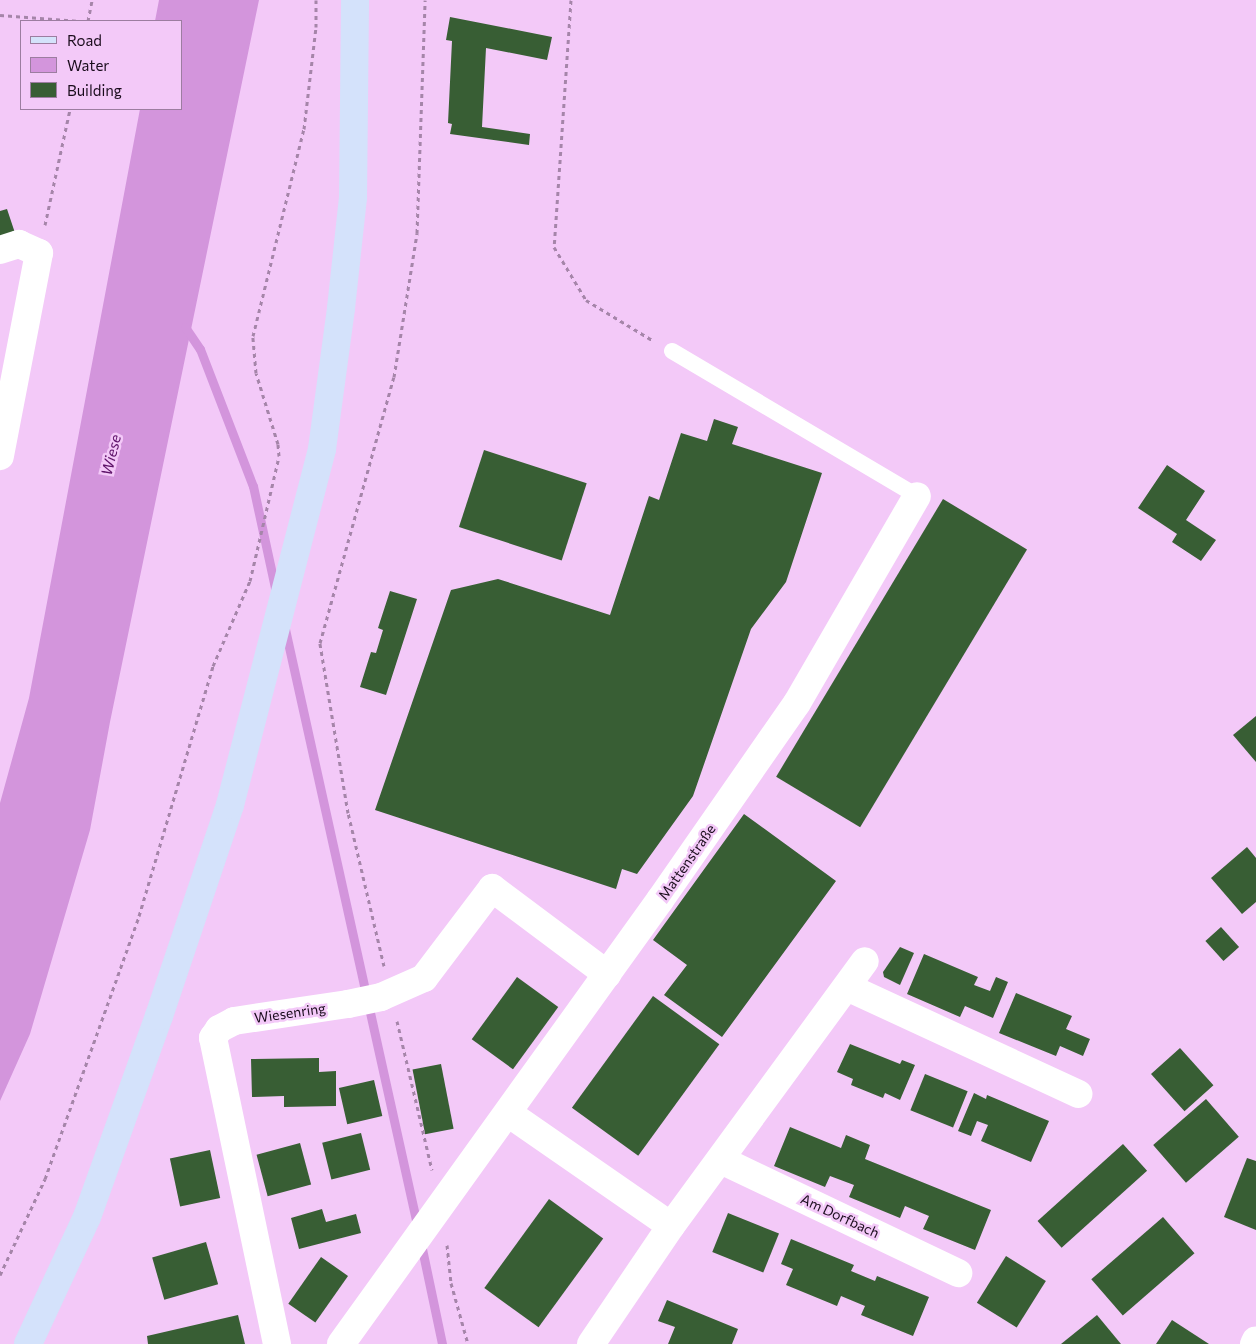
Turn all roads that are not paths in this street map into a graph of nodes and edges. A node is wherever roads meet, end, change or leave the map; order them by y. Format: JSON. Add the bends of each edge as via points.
{"nodes":[{"id":1,"x":355,"y":0,"type":"edge"},
{"id":2,"x":0,"y":250,"type":"edge"},
{"id":3,"x":24,"y":332,"type":"junction"},
{"id":4,"x":0,"y":346,"type":"edge"},
{"id":5,"x":672,"y":351,"type":"road end"},
{"id":6,"x":0,"y":456,"type":"edge"},
{"id":7,"x":917,"y":496,"type":"joint"},
{"id":8,"x":865,"y":961,"type":"dead end"},
{"id":9,"x":607,"y":974,"type":"junction"},
{"id":10,"x":847,"y":986,"type":"junction"},
{"id":11,"x":1079,"y":1094,"type":"dead end"},
{"id":12,"x":508,"y":1113,"type":"junction"},
{"id":13,"x":721,"y":1160,"type":"junction"},
{"id":14,"x":671,"y":1226,"type":"junction"},
{"id":15,"x":958,"y":1273,"type":"dead end"},
{"id":16,"x":1256,"y":1340,"type":"edge"},
{"id":17,"x":594,"y":1343,"type":"edge"},
{"id":18,"x":28,"y":1344,"type":"edge"},
{"id":19,"x":277,"y":1344,"type":"edge"},
{"id":20,"x":341,"y":1344,"type":"edge"},
{"id":21,"x":1254,"y":1344,"type":"edge"}],
"edges":[{"from":1,"to":18,"type":"main road","via":[[352,197],[322,449],[230,805],[87,1217]]},
{"from":2,"to":3,"type":"street","via":[[19,244],[39,253]]},
{"from":3,"to":4,"type":"street"},
{"from":3,"to":6,"type":"street"},
{"from":5,"to":7,"type":"lane"},
{"from":7,"to":9,"type":"street","name":"Mattenstraße","via":[[797,703]]},
{"from":8,"to":10,"type":"street"},
{"from":9,"to":12,"type":"street","name":"Mattenstraße"},
{"from":9,"to":19,"type":"street","name":"Wiesenring","via":[[492,888],[424,978],[386,995],[234,1021],[220,1029],[213,1038]]},
{"from":10,"to":11,"type":"street"},
{"from":10,"to":13,"type":"street"},
{"from":12,"to":14,"type":"street"},
{"from":12,"to":20,"type":"street","name":"Mattenstraße"},
{"from":13,"to":14,"type":"street"},
{"from":13,"to":15,"type":"street","name":"Am Dorfbach"},
{"from":14,"to":17,"type":"street"},
{"from":16,"to":21,"type":"street"}]}
